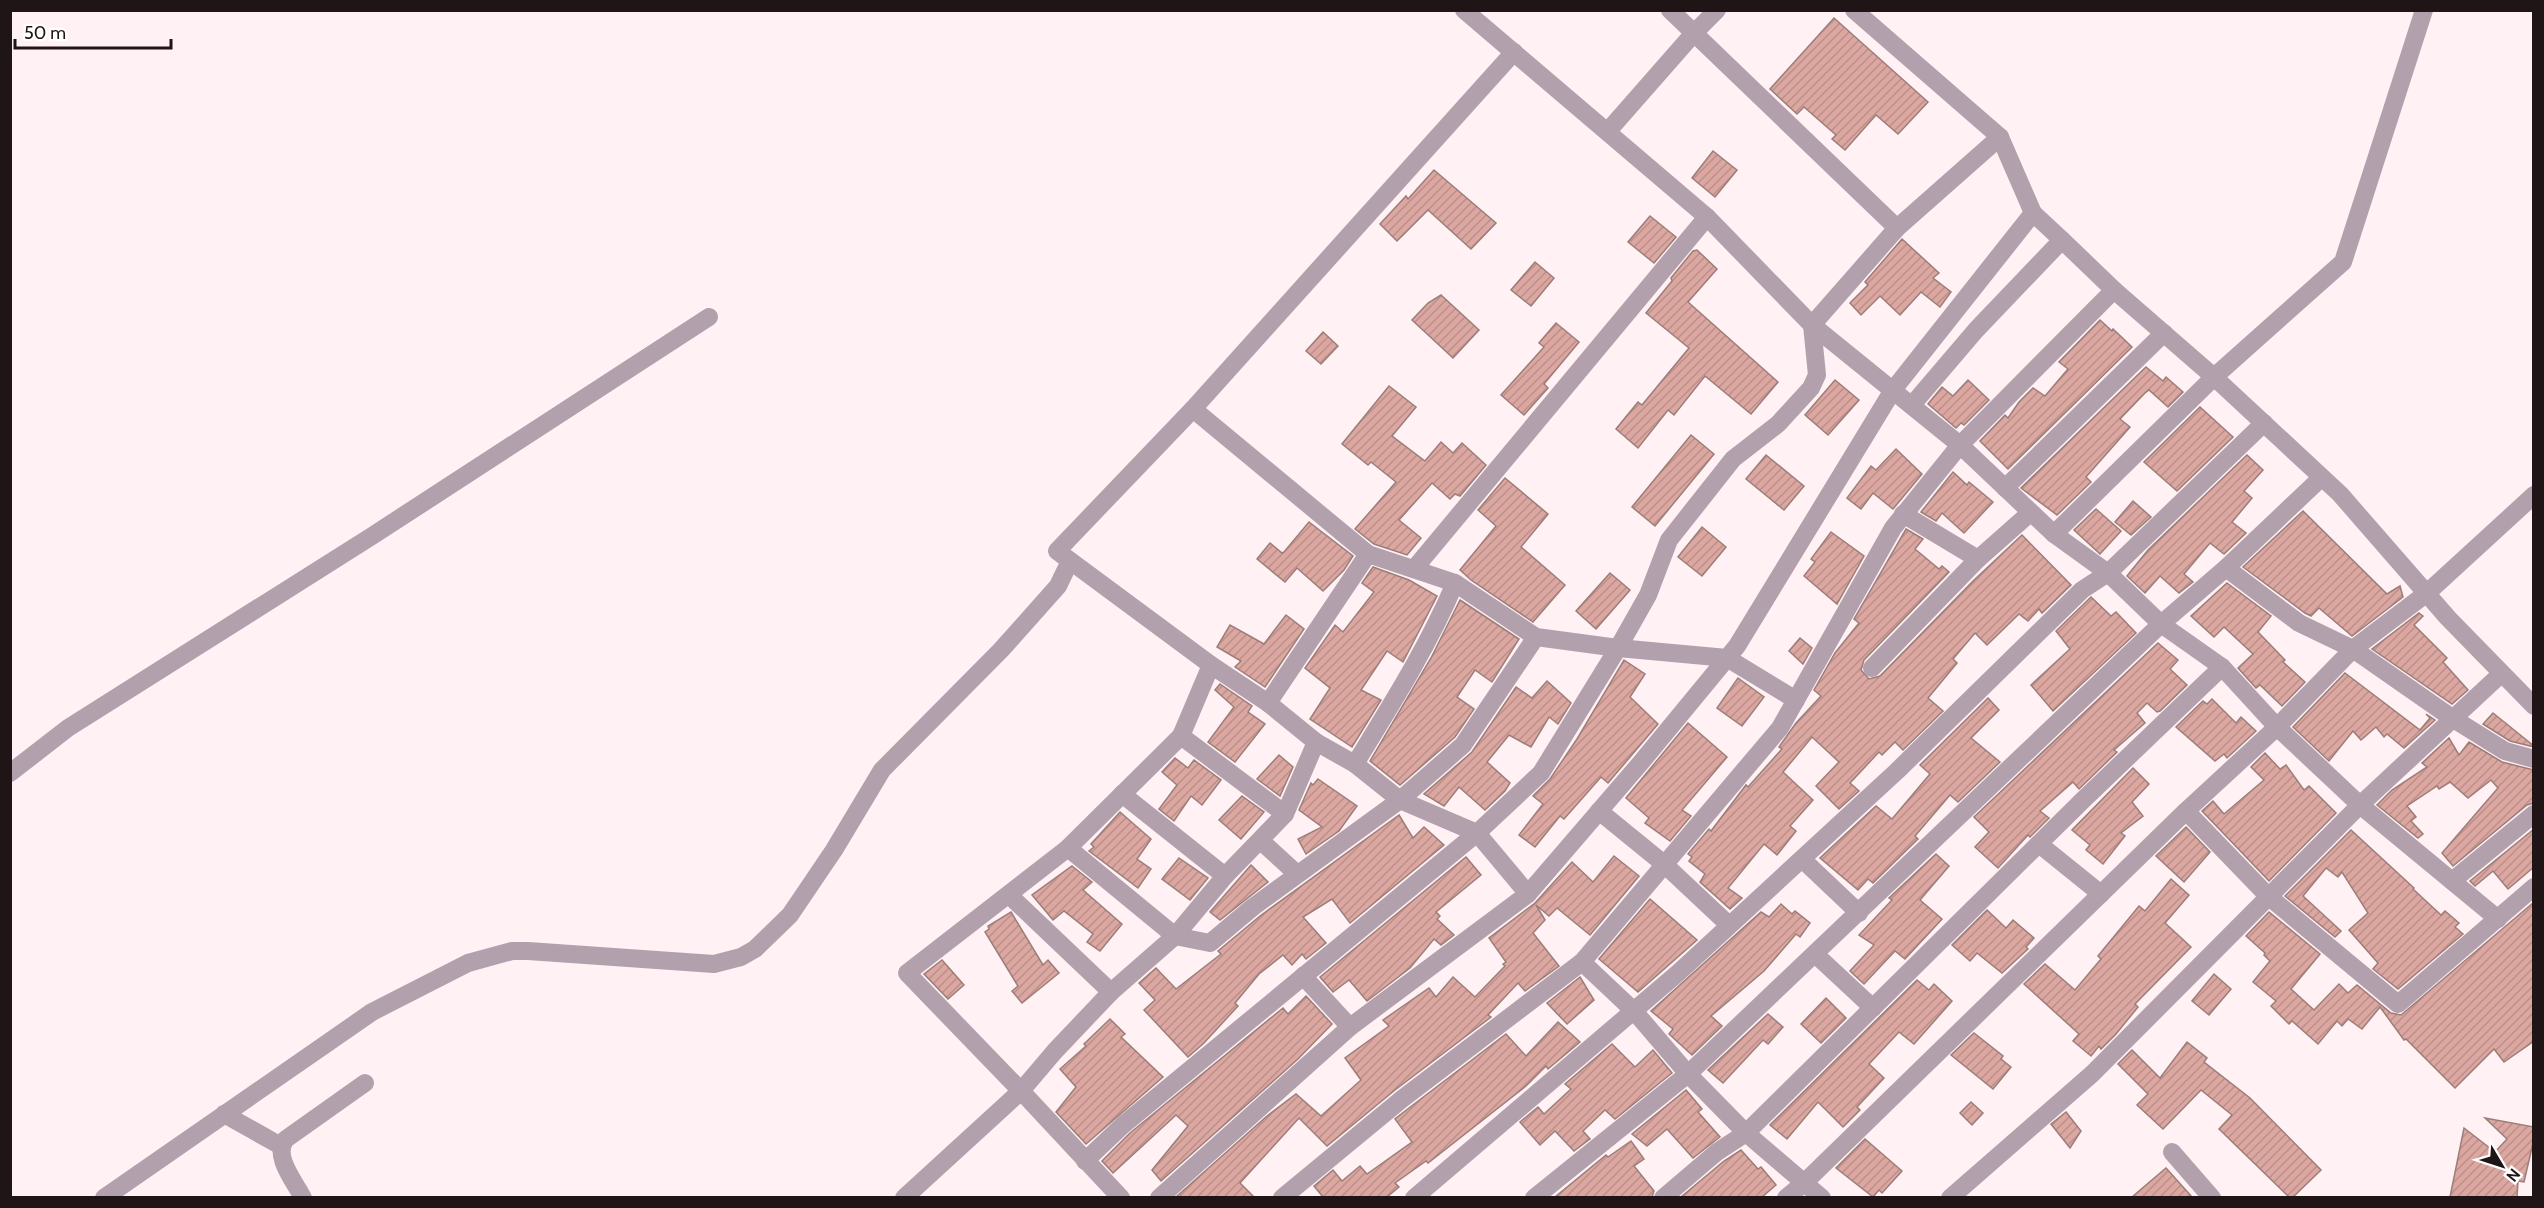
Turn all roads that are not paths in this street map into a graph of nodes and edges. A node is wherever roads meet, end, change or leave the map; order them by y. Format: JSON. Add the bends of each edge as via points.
{"nodes":[{"id":1,"x":1464,"y":10,"type":"edge"},
{"id":2,"x":1670,"y":10,"type":"edge"},
{"id":3,"x":1717,"y":10,"type":"edge"},
{"id":4,"x":1854,"y":10,"type":"edge"},
{"id":5,"x":2424,"y":10,"type":"edge"},
{"id":6,"x":1694,"y":33,"type":"junction"},
{"id":7,"x":1514,"y":52,"type":"junction"},
{"id":8,"x":1608,"y":131,"type":"junction"},
{"id":9,"x":2000,"y":137,"type":"junction"},
{"id":10,"x":2033,"y":213,"type":"junction"},
{"id":11,"x":1707,"y":217,"type":"junction"},
{"id":12,"x":1897,"y":228,"type":"junction"},
{"id":13,"x":2062,"y":240,"type":"junction"},
{"id":14,"x":2114,"y":290,"type":"junction"},
{"id":15,"x":709,"y":316,"type":"dead end"},
{"id":16,"x":1812,"y":325,"type":"junction"},
{"id":17,"x":2164,"y":333,"type":"junction"},
{"id":18,"x":2214,"y":377,"type":"junction"},
{"id":19,"x":1893,"y":390,"type":"junction"},
{"id":20,"x":1912,"y":405,"type":"junction"},
{"id":21,"x":1193,"y":409,"type":"junction"},
{"id":22,"x":2264,"y":423,"type":"junction"},
{"id":23,"x":1960,"y":445,"type":"junction"},
{"id":24,"x":2321,"y":478,"type":"junction"},
{"id":25,"x":2005,"y":488,"type":"junction"},
{"id":26,"x":2534,"y":495,"type":"edge"},
{"id":27,"x":2030,"y":513,"type":"junction"},
{"id":28,"x":1904,"y":514,"type":"junction"},
{"id":29,"x":2054,"y":534,"type":"junction"},
{"id":30,"x":1368,"y":554,"type":"junction"},
{"id":31,"x":1978,"y":559,"type":"junction"},
{"id":32,"x":1070,"y":561,"type":"junction"},
{"id":33,"x":2226,"y":568,"type":"junction"},
{"id":34,"x":1414,"y":569,"type":"junction"},
{"id":35,"x":2108,"y":573,"type":"junction"},
{"id":36,"x":1455,"y":583,"type":"junction"},
{"id":37,"x":2427,"y":593,"type":"junction"},
{"id":38,"x":2161,"y":624,"type":"junction"},
{"id":39,"x":1536,"y":637,"type":"junction"},
{"id":40,"x":1618,"y":648,"type":"junction"},
{"id":41,"x":2353,"y":649,"type":"junction"},
{"id":42,"x":1727,"y":658,"type":"junction"},
{"id":43,"x":1211,"y":665,"type":"junction"},
{"id":44,"x":2222,"y":667,"type":"junction"},
{"id":45,"x":1872,"y":668,"type":"dead end"},
{"id":46,"x":2501,"y":674,"type":"junction"},
{"id":47,"x":1796,"y":700,"type":"junction"},
{"id":48,"x":1268,"y":703,"type":"junction"},
{"id":49,"x":2533,"y":704,"type":"edge"},
{"id":50,"x":2451,"y":718,"type":"junction"},
{"id":51,"x":2277,"y":727,"type":"junction"},
{"id":52,"x":1181,"y":736,"type":"junction"},
{"id":53,"x":1316,"y":742,"type":"junction"},
{"id":54,"x":2534,"y":759,"type":"edge"},
{"id":55,"x":1355,"y":764,"type":"junction"},
{"id":56,"x":10,"y":773,"type":"edge"},
{"id":57,"x":1122,"y":794,"type":"junction"},
{"id":58,"x":1400,"y":800,"type":"junction"},
{"id":59,"x":2360,"y":805,"type":"junction"},
{"id":60,"x":1599,"y":811,"type":"junction"},
{"id":61,"x":2186,"y":811,"type":"junction"},
{"id":62,"x":1285,"y":814,"type":"junction"},
{"id":63,"x":2534,"y":814,"type":"edge"},
{"id":64,"x":1477,"y":833,"type":"junction"},
{"id":65,"x":1261,"y":841,"type":"junction"},
{"id":66,"x":2039,"y":844,"type":"junction"},
{"id":67,"x":1068,"y":848,"type":"junction"},
{"id":68,"x":1802,"y":859,"type":"junction"},
{"id":69,"x":1664,"y":864,"type":"junction"},
{"id":70,"x":1297,"y":874,"type":"junction"},
{"id":71,"x":1226,"y":876,"type":"junction"},
{"id":72,"x":2452,"y":881,"type":"junction"},
{"id":73,"x":2534,"y":887,"type":"edge"},
{"id":74,"x":1528,"y":894,"type":"junction"},
{"id":75,"x":2101,"y":894,"type":"junction"},
{"id":76,"x":1009,"y":895,"type":"junction"},
{"id":77,"x":2268,"y":896,"type":"junction"},
{"id":78,"x":1859,"y":913,"type":"junction"},
{"id":79,"x":2498,"y":919,"type":"junction"},
{"id":80,"x":1730,"y":925,"type":"junction"},
{"id":81,"x":1175,"y":936,"type":"junction"},
{"id":82,"x":1815,"y":954,"type":"junction"},
{"id":83,"x":1582,"y":962,"type":"junction"},
{"id":84,"x":1304,"y":976,"type":"junction"},
{"id":85,"x":1111,"y":992,"type":"junction"},
{"id":86,"x":1873,"y":1008,"type":"junction"},
{"id":87,"x":1634,"y":1011,"type":"junction"},
{"id":88,"x":1350,"y":1027,"type":"junction"},
{"id":89,"x":1688,"y":1074,"type":"junction"},
{"id":90,"x":365,"y":1083,"type":"dead end"},
{"id":91,"x":1021,"y":1091,"type":"junction"},
{"id":92,"x":224,"y":1114,"type":"junction"},
{"id":93,"x":1746,"y":1133,"type":"junction"},
{"id":94,"x":281,"y":1146,"type":"junction"},
{"id":95,"x":2172,"y":1152,"type":"dead end"},
{"id":96,"x":1085,"y":1161,"type":"junction"},
{"id":97,"x":1804,"y":1183,"type":"junction"},
{"id":98,"x":104,"y":1197,"type":"edge"},
{"id":99,"x":303,"y":1197,"type":"edge"},
{"id":100,"x":904,"y":1197,"type":"edge"},
{"id":101,"x":1121,"y":1197,"type":"edge"},
{"id":102,"x":1160,"y":1197,"type":"edge"},
{"id":103,"x":1282,"y":1197,"type":"edge"},
{"id":104,"x":1414,"y":1197,"type":"edge"},
{"id":105,"x":1534,"y":1197,"type":"edge"},
{"id":106,"x":1662,"y":1197,"type":"edge"},
{"id":107,"x":1786,"y":1197,"type":"edge"},
{"id":108,"x":1822,"y":1197,"type":"edge"},
{"id":109,"x":1950,"y":1197,"type":"edge"},
{"id":110,"x":2211,"y":1197,"type":"edge"}],
"edges":[{"from":1,"to":7,"type":"street"},
{"from":2,"to":6,"type":"street"},
{"from":3,"to":6,"type":"street"},
{"from":4,"to":9,"type":"street"},
{"from":5,"to":18,"type":"street","via":[[2343,262]]},
{"from":6,"to":8,"type":"street"},
{"from":6,"to":12,"type":"street"},
{"from":7,"to":8,"type":"street"},
{"from":7,"to":21,"type":"street"},
{"from":8,"to":11,"type":"street"},
{"from":9,"to":10,"type":"street"},
{"from":9,"to":12,"type":"street"},
{"from":10,"to":13,"type":"street"},
{"from":10,"to":19,"type":"street"},
{"from":11,"to":16,"type":"street"},
{"from":11,"to":34,"type":"street"},
{"from":12,"to":16,"type":"street"},
{"from":13,"to":14,"type":"street"},
{"from":13,"to":20,"type":"street","via":[[1976,330]]},
{"from":14,"to":17,"type":"street"},
{"from":14,"to":23,"type":"street"},
{"from":15,"to":56,"type":"street","via":[[68,728]]},
{"from":16,"to":19,"type":"street"},
{"from":16,"to":40,"type":"street","via":[[1817,375],[1810,388],[1778,424],[1733,459],[1669,540],[1653,585]]},
{"from":17,"to":18,"type":"street"},
{"from":17,"to":25,"type":"street"},
{"from":18,"to":22,"type":"street"},
{"from":18,"to":29,"type":"street"},
{"from":19,"to":20,"type":"street"},
{"from":19,"to":42,"type":"street"},
{"from":20,"to":23,"type":"street"},
{"from":21,"to":30,"type":"street"},
{"from":21,"to":32,"type":"street","via":[[1056,551]]},
{"from":22,"to":24,"type":"street"},
{"from":22,"to":35,"type":"street"},
{"from":23,"to":25,"type":"street"},
{"from":23,"to":28,"type":"street"},
{"from":24,"to":33,"type":"street"},
{"from":24,"to":37,"type":"street","via":[[2340,494]]},
{"from":25,"to":27,"type":"street"},
{"from":26,"to":37,"type":"street"},
{"from":27,"to":29,"type":"street"},
{"from":27,"to":31,"type":"street"},
{"from":28,"to":31,"type":"street"},
{"from":28,"to":47,"type":"street"},
{"from":29,"to":35,"type":"street"},
{"from":30,"to":34,"type":"street"},
{"from":30,"to":48,"type":"street"},
{"from":31,"to":45,"type":"street"},
{"from":32,"to":43,"type":"street"},
{"from":32,"to":92,"type":"street","via":[[1058,586],[1009,642],[882,770],[790,915],[755,950],[714,964],[528,951],[512,951],[468,963],[372,1012]]},
{"from":33,"to":38,"type":"street"},
{"from":33,"to":41,"type":"street","via":[[2299,623]]},
{"from":34,"to":36,"type":"street"},
{"from":35,"to":38,"type":"street"},
{"from":35,"to":68,"type":"street","via":[[2082,590]]},
{"from":36,"to":39,"type":"street"},
{"from":36,"to":55,"type":"street","via":[[1398,693]]},
{"from":37,"to":41,"type":"street"},
{"from":37,"to":46,"type":"street"},
{"from":38,"to":44,"type":"street"},
{"from":38,"to":78,"type":"street"},
{"from":39,"to":40,"type":"street"},
{"from":39,"to":58,"type":"street","via":[[1462,745]]},
{"from":40,"to":42,"type":"street"},
{"from":40,"to":64,"type":"street","via":[[1541,773]]},
{"from":41,"to":50,"type":"street"},
{"from":41,"to":51,"type":"street"},
{"from":42,"to":47,"type":"street"},
{"from":42,"to":60,"type":"street"},
{"from":43,"to":48,"type":"street"},
{"from":43,"to":52,"type":"street"},
{"from":44,"to":51,"type":"street"},
{"from":44,"to":66,"type":"street"},
{"from":46,"to":49,"type":"street"},
{"from":46,"to":50,"type":"street"},
{"from":47,"to":69,"type":"street","via":[[1780,728]]},
{"from":48,"to":53,"type":"street"},
{"from":50,"to":54,"type":"street","via":[[2505,751]]},
{"from":50,"to":59,"type":"street"},
{"from":51,"to":59,"type":"street"},
{"from":51,"to":61,"type":"street"},
{"from":52,"to":57,"type":"street"},
{"from":52,"to":62,"type":"street"},
{"from":53,"to":55,"type":"street"},
{"from":53,"to":62,"type":"street"},
{"from":55,"to":58,"type":"street"},
{"from":57,"to":67,"type":"street"},
{"from":57,"to":71,"type":"street"},
{"from":58,"to":64,"type":"street"},
{"from":58,"to":70,"type":"street"},
{"from":59,"to":72,"type":"street"},
{"from":59,"to":77,"type":"street"},
{"from":60,"to":69,"type":"street"},
{"from":60,"to":74,"type":"street"},
{"from":61,"to":75,"type":"street"},
{"from":61,"to":77,"type":"street"},
{"from":62,"to":65,"type":"street"},
{"from":63,"to":72,"type":"street"},
{"from":64,"to":74,"type":"street"},
{"from":64,"to":84,"type":"street"},
{"from":65,"to":70,"type":"street"},
{"from":65,"to":71,"type":"street"},
{"from":66,"to":75,"type":"street"},
{"from":66,"to":86,"type":"street"},
{"from":67,"to":76,"type":"street"},
{"from":67,"to":81,"type":"street"},
{"from":68,"to":78,"type":"street"},
{"from":68,"to":80,"type":"street"},
{"from":69,"to":80,"type":"street"},
{"from":69,"to":83,"type":"street"},
{"from":70,"to":81,"type":"street","via":[[1210,943]]},
{"from":71,"to":81,"type":"street"},
{"from":72,"to":79,"type":"street"},
{"from":73,"to":79,"type":"street"},
{"from":74,"to":88,"type":"street"},
{"from":75,"to":97,"type":"street"},
{"from":76,"to":85,"type":"street"},
{"from":76,"to":91,"type":"street","via":[[907,973]]},
{"from":77,"to":79,"type":"street","via":[[2398,1004]]},
{"from":77,"to":109,"type":"street","via":[[2092,1074]]},
{"from":78,"to":82,"type":"street"},
{"from":80,"to":87,"type":"street"},
{"from":81,"to":85,"type":"street"},
{"from":82,"to":86,"type":"street"},
{"from":82,"to":89,"type":"street"},
{"from":83,"to":87,"type":"street"},
{"from":83,"to":103,"type":"street","via":[[1402,1099]]},
{"from":84,"to":88,"type":"street"},
{"from":84,"to":96,"type":"street"},
{"from":85,"to":91,"type":"street"},
{"from":86,"to":93,"type":"street"},
{"from":87,"to":89,"type":"street"},
{"from":87,"to":104,"type":"street"},
{"from":88,"to":102,"type":"street"},
{"from":89,"to":93,"type":"street"},
{"from":89,"to":105,"type":"street"},
{"from":90,"to":94,"type":"street"},
{"from":91,"to":96,"type":"street"},
{"from":91,"to":100,"type":"street"},
{"from":92,"to":94,"type":"street"},
{"from":92,"to":98,"type":"street"},
{"from":93,"to":97,"type":"street"},
{"from":93,"to":106,"type":"street"},
{"from":94,"to":99,"type":"street","via":[[280,1154]]},
{"from":95,"to":110,"type":"street"},
{"from":96,"to":101,"type":"street"},
{"from":97,"to":107,"type":"street"},
{"from":97,"to":108,"type":"street"}]}
